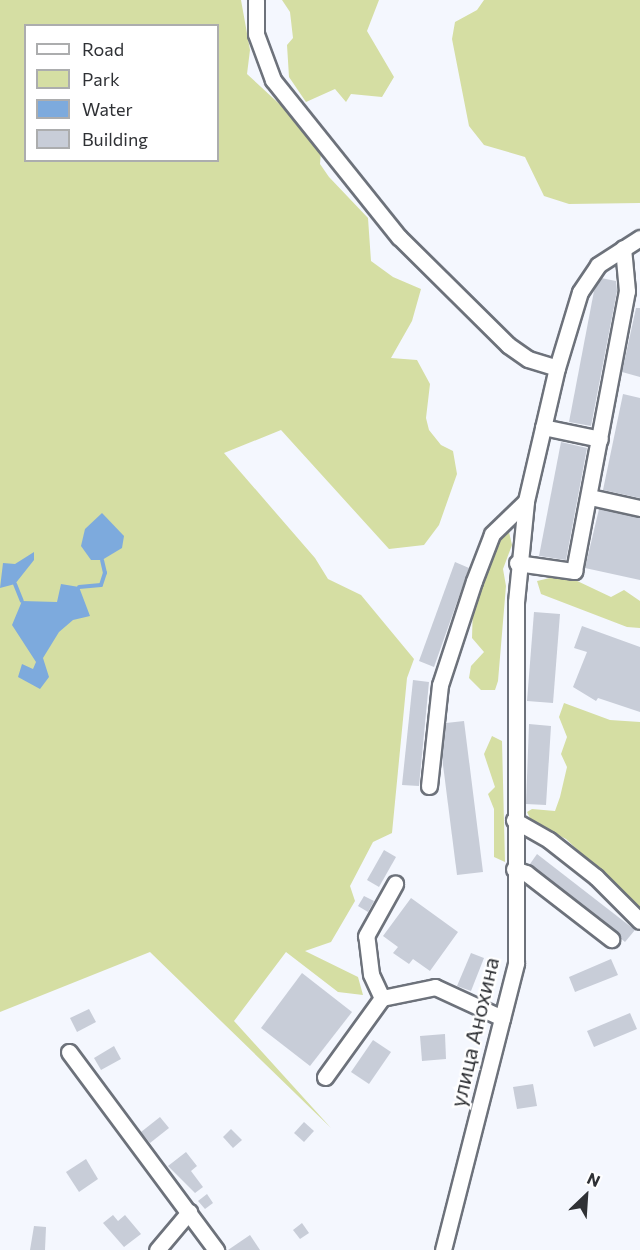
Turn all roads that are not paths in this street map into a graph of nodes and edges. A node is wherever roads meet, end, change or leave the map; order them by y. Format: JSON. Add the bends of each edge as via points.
{"nodes":[{"id":1,"x":256,"y":0,"type":"edge"},
{"id":2,"x":640,"y":238,"type":"edge"},
{"id":3,"x":623,"y":248,"type":"junction"},
{"id":4,"x":557,"y":368,"type":"junction"},
{"id":5,"x":543,"y":427,"type":"junction"},
{"id":6,"x":600,"y":439,"type":"junction"},
{"id":7,"x":590,"y":497,"type":"junction"},
{"id":8,"x":526,"y":501,"type":"junction"},
{"id":9,"x":640,"y":508,"type":"edge"},
{"id":10,"x":518,"y":562,"type":"junction"},
{"id":11,"x":429,"y":786,"type":"dead end"},
{"id":12,"x":514,"y":820,"type":"junction"},
{"id":13,"x":514,"y":869,"type":"junction"},
{"id":14,"x":395,"y":884,"type":"dead end"},
{"id":15,"x":640,"y":921,"type":"edge"},
{"id":16,"x":611,"y":939,"type":"dead end"},
{"id":17,"x":382,"y":998,"type":"junction"},
{"id":18,"x":502,"y":1018,"type":"junction"},
{"id":19,"x":69,"y":1052,"type":"dead end"},
{"id":20,"x":325,"y":1077,"type":"dead end"},
{"id":21,"x":189,"y":1212,"type":"junction"},
{"id":22,"x":158,"y":1250,"type":"edge"},
{"id":23,"x":216,"y":1250,"type":"edge"},
{"id":24,"x":443,"y":1250,"type":"edge"}],
"edges":[{"from":1,"to":4,"type":"street","via":[[256,34],[273,80],[399,237],[508,345],[528,359]]},
{"from":2,"to":3,"type":"street","name":"улица Анохина"},
{"from":3,"to":4,"type":"street","name":"улица Анохина","via":[[588,277]]},
{"from":3,"to":6,"type":"street","via":[[627,291]]},
{"from":4,"to":5,"type":"street","name":"улица Анохина"},
{"from":5,"to":6,"type":"street"},
{"from":5,"to":8,"type":"street","name":"улица Анохина"},
{"from":6,"to":7,"type":"street"},
{"from":7,"to":9,"type":"street"},
{"from":7,"to":10,"type":"street","via":[[574,571]]},
{"from":8,"to":10,"type":"street","name":"улица Анохина"},
{"from":8,"to":11,"type":"street","via":[[492,534],[474,581],[440,686]]},
{"from":10,"to":12,"type":"street","name":"улица Анохина"},
{"from":12,"to":13,"type":"street","name":"улица Анохина"},
{"from":12,"to":15,"type":"street","via":[[549,840],[596,877]]},
{"from":13,"to":16,"type":"street","via":[[526,873]]},
{"from":13,"to":18,"type":"street","name":"улица Анохина","via":[[516,963]]},
{"from":14,"to":17,"type":"street","via":[[366,936],[371,974]]},
{"from":17,"to":18,"type":"street","via":[[435,987]]},
{"from":17,"to":20,"type":"street"},
{"from":18,"to":24,"type":"street","name":"улица Анохина"},
{"from":19,"to":21,"type":"street"},
{"from":21,"to":22,"type":"street"},
{"from":21,"to":23,"type":"street"}]}
